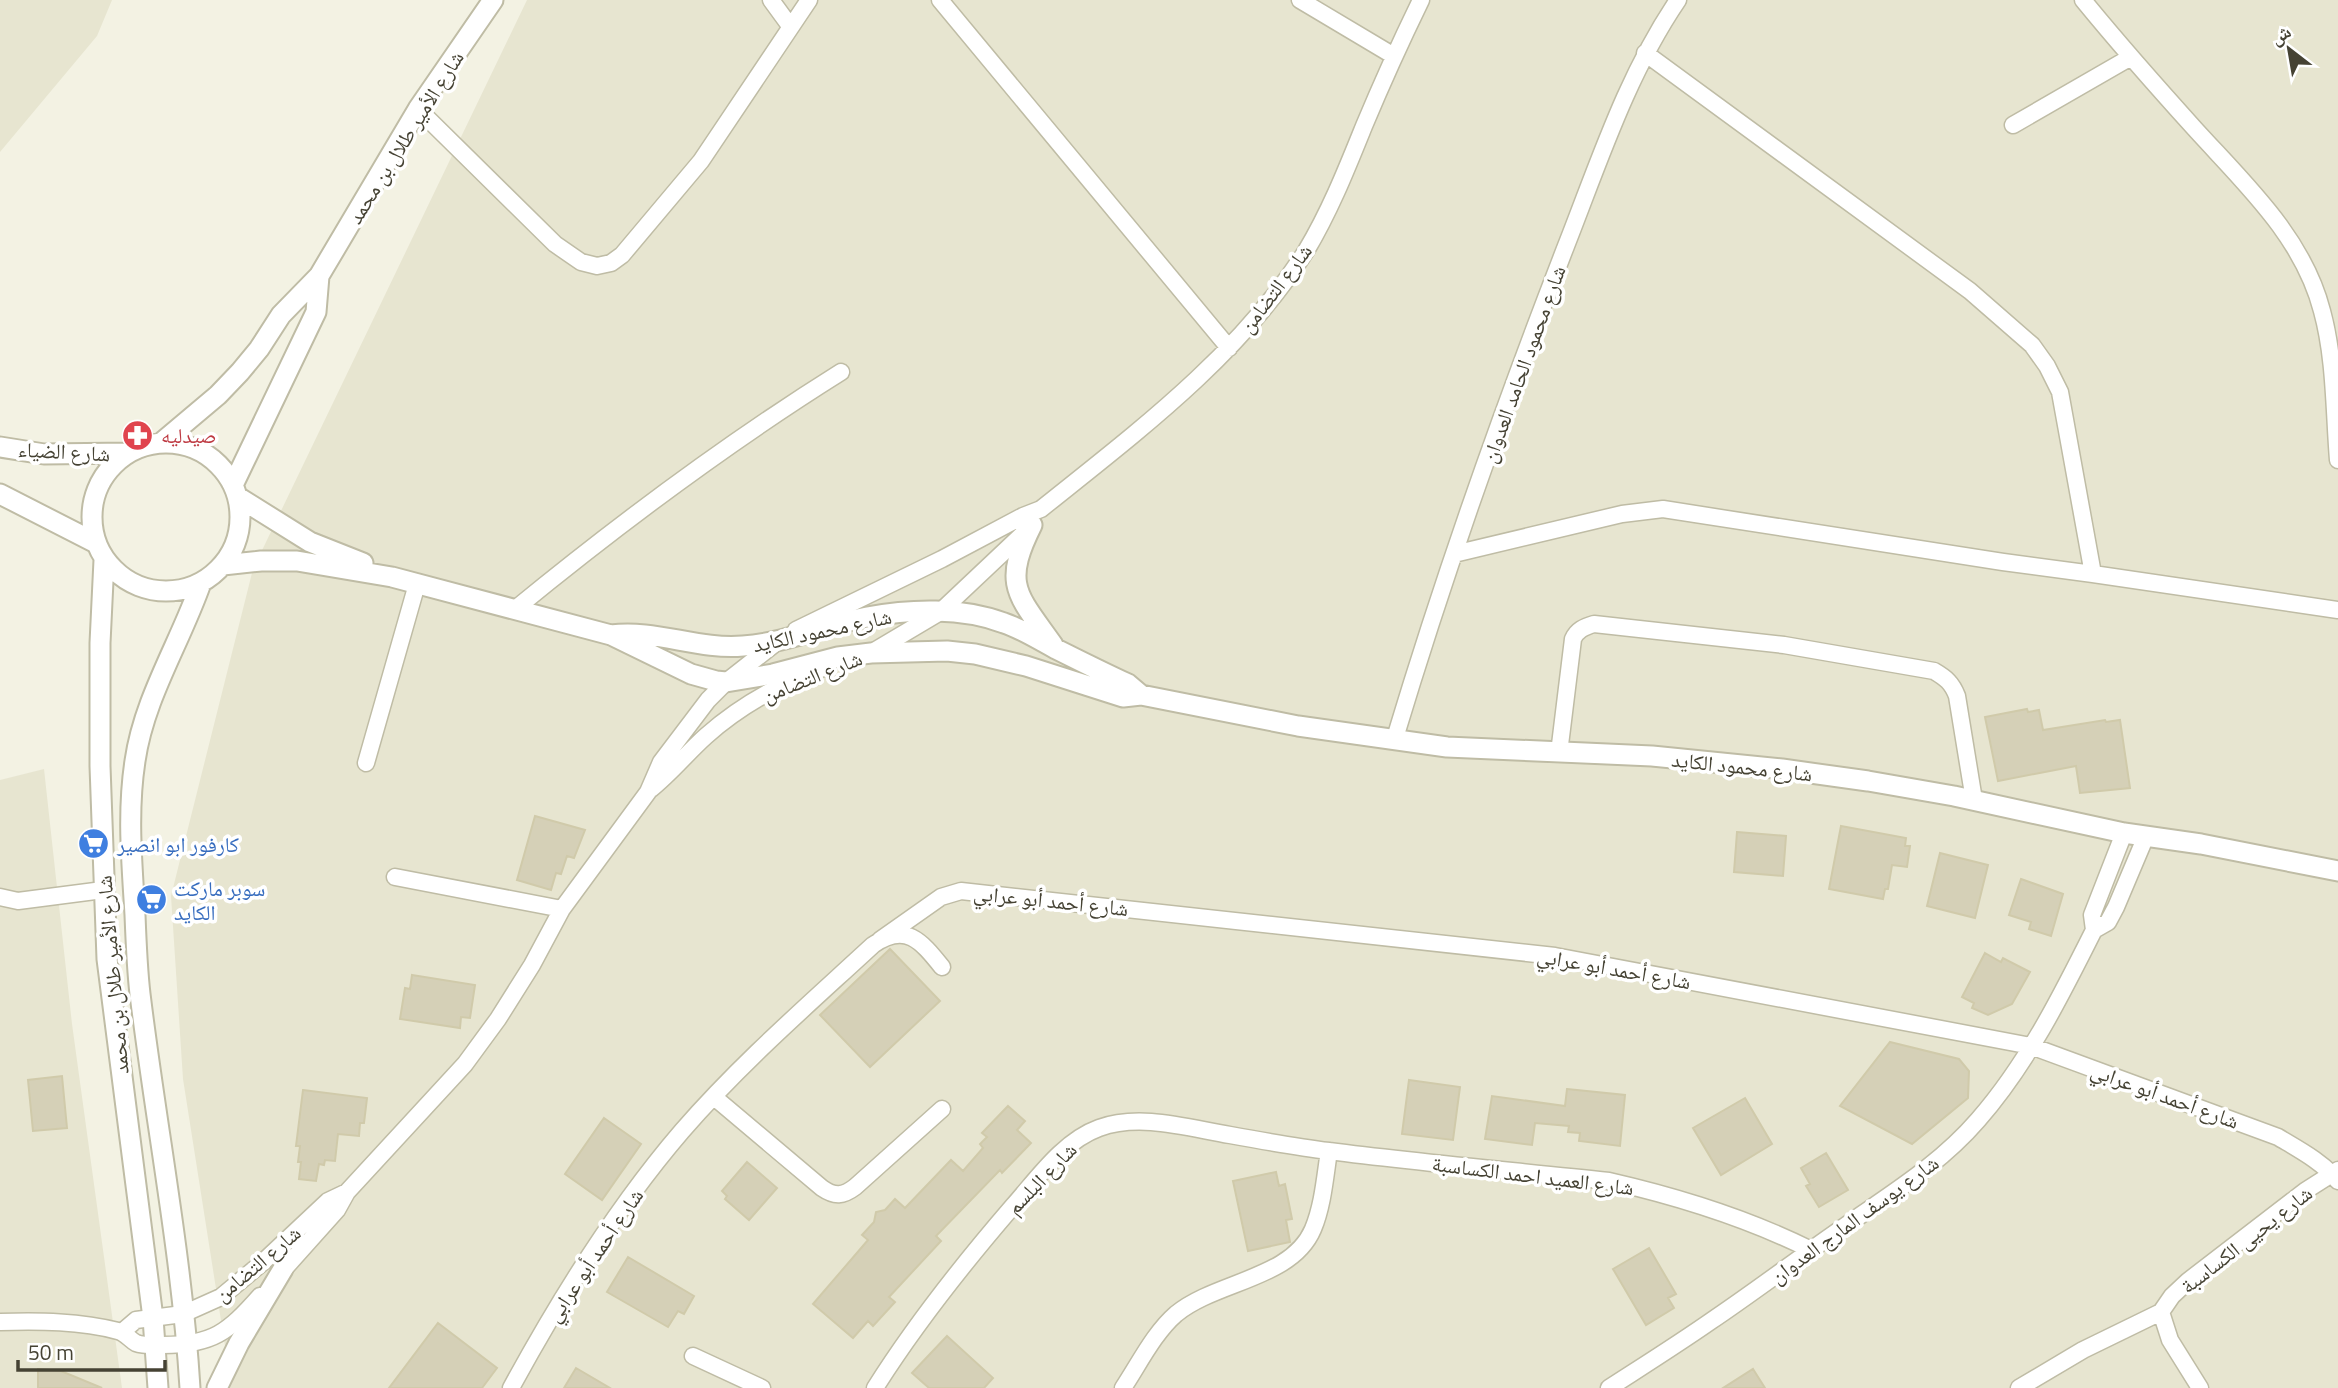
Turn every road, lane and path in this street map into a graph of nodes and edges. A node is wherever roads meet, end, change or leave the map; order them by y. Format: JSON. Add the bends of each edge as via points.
{"nodes":[{"id":1,"x":494,"y":0,"type":"edge"},
{"id":2,"x":771,"y":0,"type":"edge"},
{"id":3,"x":809,"y":0,"type":"edge"},
{"id":4,"x":940,"y":0,"type":"edge"},
{"id":5,"x":1300,"y":0,"type":"edge"},
{"id":6,"x":1422,"y":0,"type":"edge"},
{"id":7,"x":1678,"y":0,"type":"edge"},
{"id":8,"x":2083,"y":0,"type":"edge"},
{"id":9,"x":790,"y":26,"type":"junction"},
{"id":10,"x":1645,"y":53,"type":"junction"},
{"id":11,"x":1394,"y":56,"type":"junction"},
{"id":12,"x":2130,"y":57,"type":"junction"},
{"id":13,"x":418,"y":109,"type":"junction"},
{"id":14,"x":2013,"y":125,"type":"dead end"},
{"id":15,"x":319,"y":276,"type":"junction"},
{"id":16,"x":1229,"y":348,"type":"junction"},
{"id":17,"x":841,"y":372,"type":"dead end"},
{"id":18,"x":162,"y":443,"type":"junction"},
{"id":19,"x":0,"y":447,"type":"edge"},
{"id":20,"x":128,"y":453,"type":"junction"},
{"id":21,"x":2338,"y":460,"type":"edge"},
{"id":22,"x":236,"y":490,"type":"junction"},
{"id":23,"x":0,"y":494,"type":"edge"},
{"id":24,"x":1036,"y":517,"type":"junction"},
{"id":25,"x":94,"y":542,"type":"junction"},
{"id":26,"x":1454,"y":554,"type":"junction"},
{"id":27,"x":104,"y":560,"type":"junction"},
{"id":28,"x":223,"y":565,"type":"junction"},
{"id":29,"x":2093,"y":574,"type":"junction"},
{"id":30,"x":392,"y":578,"type":"junction"},
{"id":31,"x":201,"y":583,"type":"junction"},
{"id":32,"x":417,"y":584,"type":"junction"},
{"id":33,"x":514,"y":610,"type":"junction"},
{"id":34,"x":2338,"y":610,"type":"edge"},
{"id":35,"x":940,"y":612,"type":"junction"},
{"id":36,"x":611,"y":635,"type":"junction"},
{"id":37,"x":776,"y":642,"type":"junction"},
{"id":38,"x":1055,"y":648,"type":"junction"},
{"id":39,"x":871,"y":653,"type":"junction"},
{"id":40,"x":726,"y":682,"type":"junction"},
{"id":41,"x":1141,"y":695,"type":"junction"},
{"id":42,"x":1395,"y":738,"type":"junction"},
{"id":43,"x":1559,"y":752,"type":"junction"},
{"id":44,"x":366,"y":763,"type":"dead end"},
{"id":45,"x":648,"y":792,"type":"junction"},
{"id":46,"x":1974,"y":800,"type":"junction"},
{"id":47,"x":2124,"y":833,"type":"junction"},
{"id":48,"x":2146,"y":836,"type":"junction"},
{"id":49,"x":2337,"y":868,"type":"edge"},
{"id":50,"x":395,"y":877,"type":"dead end"},
{"id":51,"x":103,"y":890,"type":"junction"},
{"id":52,"x":0,"y":897,"type":"edge"},
{"id":53,"x":562,"y":909,"type":"junction"},
{"id":54,"x":2094,"y":930,"type":"junction"},
{"id":55,"x":880,"y":940,"type":"junction"},
{"id":56,"x":942,"y":967,"type":"dead end"},
{"id":57,"x":2031,"y":1046,"type":"junction"},
{"id":58,"x":714,"y":1097,"type":"junction"},
{"id":59,"x":942,"y":1109,"type":"dead end"},
{"id":60,"x":1329,"y":1151,"type":"junction"},
{"id":61,"x":2336,"y":1175,"type":"edge"},
{"id":62,"x":347,"y":1192,"type":"junction"},
{"id":63,"x":1811,"y":1250,"type":"junction"},
{"id":64,"x":283,"y":1269,"type":"junction"},
{"id":65,"x":2161,"y":1312,"type":"junction"},
{"id":66,"x":183,"y":1314,"type":"junction"},
{"id":67,"x":153,"y":1318,"type":"junction"},
{"id":68,"x":0,"y":1322,"type":"edge"},
{"id":69,"x":122,"y":1332,"type":"junction"},
{"id":70,"x":155,"y":1345,"type":"junction"},
{"id":71,"x":187,"y":1345,"type":"junction"},
{"id":72,"x":693,"y":1356,"type":"dead end"},
{"id":73,"x":158,"y":1388,"type":"edge"},
{"id":74,"x":190,"y":1388,"type":"edge"},
{"id":75,"x":217,"y":1388,"type":"edge"},
{"id":76,"x":511,"y":1388,"type":"edge"},
{"id":77,"x":762,"y":1388,"type":"edge"},
{"id":78,"x":875,"y":1388,"type":"edge"},
{"id":79,"x":1123,"y":1388,"type":"edge"},
{"id":80,"x":1609,"y":1388,"type":"edge"},
{"id":81,"x":2020,"y":1388,"type":"edge"},
{"id":82,"x":2200,"y":1388,"type":"edge"}],
"edges":[{"from":1,"to":13,"type":"street","name":"شارع الأمير طلال بن محمد"},
{"from":2,"to":9,"type":"street"},
{"from":3,"to":9,"type":"street"},
{"from":4,"to":16,"type":"street"},
{"from":5,"to":11,"type":"street"},
{"from":6,"to":11,"type":"street","name":"شارع التضامن"},
{"from":7,"to":10,"type":"street","name":"شارع محمود الحامد العدوان"},
{"from":8,"to":12,"type":"street"},
{"from":9,"to":13,"type":"street","via":[[701,161],[633,244],[611,263],[581,262],[555,244]]},
{"from":10,"to":26,"type":"street","name":"شارع محمود الحامد العدوان","via":[[1602,151]]},
{"from":10,"to":29,"type":"street","via":[[1932,261],[2032,345],[2060,392]]},
{"from":11,"to":16,"type":"street","name":"شارع التضامن","via":[[1313,237],[1283,285]]},
{"from":12,"to":14,"type":"street"},
{"from":12,"to":21,"type":"street","via":[[2269,211],[2300,255],[2322,312]]},
{"from":13,"to":15,"type":"street","name":"شارع الأمير طلال بن محمد"},
{"from":15,"to":18,"type":"street","name":"شارع الأمير طلال بن محمد","via":[[281,315],[240,372]]},
{"from":15,"to":22,"type":"street","name":"شارع الأمير طلال بن محمد","via":[[316,312]]},
{"from":16,"to":24,"type":"street","name":"شارع التضامن"},
{"from":17,"to":33,"type":"street","via":[[661,494]]},
{"from":18,"to":20,"type":"street"},
{"from":18,"to":22,"type":"street","via":[[190,447],[214,460]]},
{"from":19,"to":20,"type":"street","name":"شارع الضياء","via":[[44,454]]},
{"from":20,"to":25,"type":"street","via":[[109,469],[96,491],[90,515]]},
{"from":22,"to":28,"type":"street","via":[[240,524]]},
{"from":22,"to":30,"type":"street","name":"شارع محمود الكايد","via":[[310,542]]},
{"from":23,"to":25,"type":"street"},
{"from":24,"to":35,"type":"street","name":"شارع التضامن"},
{"from":24,"to":37,"type":"street","name":"شارع التضامن","via":[[1023,516]]},
{"from":24,"to":38,"type":"street","via":[[1018,553],[1017,586]]},
{"from":25,"to":27,"type":"street"},
{"from":26,"to":29,"type":"street","via":[[1622,514],[1663,509]]},
{"from":26,"to":42,"type":"street","name":"شارع محمود الحامد العدوان"},
{"from":27,"to":31,"type":"street","via":[[123,579],[148,590],[175,592]]},
{"from":27,"to":51,"type":"street","name":"شارع الأمير طلال بن محمد","via":[[100,657]]},
{"from":28,"to":30,"type":"street","name":"شارع محمود الكايد","via":[[298,561]]},
{"from":28,"to":31,"type":"street"},
{"from":29,"to":34,"type":"street"},
{"from":30,"to":32,"type":"street","name":"شارع محمود الكايد"},
{"from":31,"to":66,"type":"street","name":"شارع الأمير طلال بن محمد","via":[[148,706],[135,760],[130,827],[139,992]]},
{"from":32,"to":33,"type":"street","name":"شارع محمود الكايد"},
{"from":32,"to":44,"type":"street"},
{"from":33,"to":36,"type":"street","name":"شارع محمود الكايد"},
{"from":35,"to":37,"type":"street","name":"شارع محمود الكايد","via":[[867,617]]},
{"from":35,"to":38,"type":"street","name":"شارع محمود الكايد","via":[[1005,623]]},
{"from":35,"to":39,"type":"street","name":"شارع التضامن"},
{"from":36,"to":37,"type":"street","name":"شارع محمود الكايد","via":[[629,632],[720,647]]},
{"from":36,"to":40,"type":"street","name":"شارع محمود الكايد","via":[[691,674]]},
{"from":37,"to":40,"type":"street","name":"شارع التضامن"},
{"from":38,"to":41,"type":"street","name":"شارع محمود الكايد"},
{"from":39,"to":40,"type":"street","name":"شارع محمود الكايد"},
{"from":39,"to":41,"type":"street","name":"شارع محمود الكايد","via":[[975,654],[1123,697]]},
{"from":39,"to":45,"type":"street","name":"شارع التضامن","via":[[807,674],[748,703]]},
{"from":40,"to":45,"type":"street","name":"شارع التضامن","via":[[661,762]]},
{"from":41,"to":42,"type":"street","name":"شارع محمود الكايد","via":[[1298,726]]},
{"from":42,"to":43,"type":"street","name":"شارع محمود الكايد","via":[[1476,750]]},
{"from":43,"to":46,"type":"street","name":"شارع محمود الكايد","via":[[1782,769]]},
{"from":43,"to":46,"type":"street","via":[[1573,639],[1586,626],[1771,643],[1934,671],[1946,678],[1958,696]]},
{"from":45,"to":53,"type":"street","name":"شارع التضامن"},
{"from":46,"to":47,"type":"street","name":"شارع محمود الكايد"},
{"from":47,"to":48,"type":"street","name":"شارع محمود الكايد"},
{"from":47,"to":54,"type":"street","name":"شارع يوسف المارج العدوان","via":[[2092,915]]},
{"from":48,"to":49,"type":"street","name":"شارع محمود الكايد"},
{"from":48,"to":54,"type":"street","name":"شارع يوسف المارج العدوان","via":[[2108,922]]},
{"from":50,"to":53,"type":"street"},
{"from":51,"to":52,"type":"street","via":[[18,901]]},
{"from":51,"to":67,"type":"street","name":"شارع الأمير طلال بن محمد","via":[[107,959]]},
{"from":53,"to":62,"type":"street","name":"شارع التضامن","via":[[532,965],[465,1064]]},
{"from":54,"to":57,"type":"street","name":"شارع يوسف المارج العدوان"},
{"from":55,"to":56,"type":"street","via":[[889,934],[905,934],[920,941]]},
{"from":55,"to":57,"type":"street","name":"شارع أحمد أبو عرابي","via":[[941,897],[961,891],[1555,956]]},
{"from":55,"to":58,"type":"street","name":"شارع أحمد أبو عرابي"},
{"from":57,"to":61,"type":"street","name":"شارع أحمد أبو عرابي","via":[[2278,1137]]},
{"from":57,"to":63,"type":"street","name":"شارع يوسف المارج العدوان","via":[[1980,1118],[1940,1158]]},
{"from":58,"to":59,"type":"street","via":[[834,1195],[848,1193]]},
{"from":58,"to":76,"type":"street","name":"شارع أحمد أبو عرابي","via":[[681,1132],[596,1245]]},
{"from":60,"to":63,"type":"street","name":"شارع العميد احمد الكساسبة","via":[[1609,1181],[1739,1219]]},
{"from":60,"to":78,"type":"street","name":"شارع البلسم","via":[[1142,1121],[1098,1128],[1064,1150],[960,1267]]},
{"from":60,"to":79,"type":"street","via":[[1320,1210],[1303,1248],[1288,1261],[1217,1291],[1175,1315]]},
{"from":61,"to":65,"type":"street","name":"شارع يحيى الكساسبة","via":[[2305,1191],[2188,1281]]},
{"from":62,"to":64,"type":"street","name":"شارع التضامن","via":[[337,1210]]},
{"from":62,"to":66,"type":"street","name":"شارع التضامن","via":[[328,1201],[221,1297]]},
{"from":63,"to":80,"type":"street","name":"شارع يوسف المارج العدوان"},
{"from":64,"to":71,"type":"street","name":"شارع التضامن","via":[[240,1319],[210,1340]]},
{"from":64,"to":75,"type":"street"},
{"from":65,"to":81,"type":"street","via":[[2083,1350]]},
{"from":65,"to":82,"type":"street","via":[[2170,1340]]},
{"from":66,"to":67,"type":"street","name":"شارع التضامن"},
{"from":66,"to":71,"type":"street","name":"شارع الأمير طلال بن محمد"},
{"from":67,"to":69,"type":"street","name":"شارع التضامن","via":[[136,1320]]},
{"from":67,"to":70,"type":"street","name":"شارع الأمير طلال بن محمد"},
{"from":68,"to":69,"type":"street","via":[[77,1323]]},
{"from":69,"to":70,"type":"street","name":"شارع التضامن","via":[[136,1343]]},
{"from":70,"to":71,"type":"street","name":"شارع التضامن"},
{"from":70,"to":73,"type":"street","name":"شارع الأمير طلال بن محمد"},
{"from":71,"to":74,"type":"street","name":"شارع الأمير طلال بن محمد"},
{"from":72,"to":77,"type":"street"}]}
